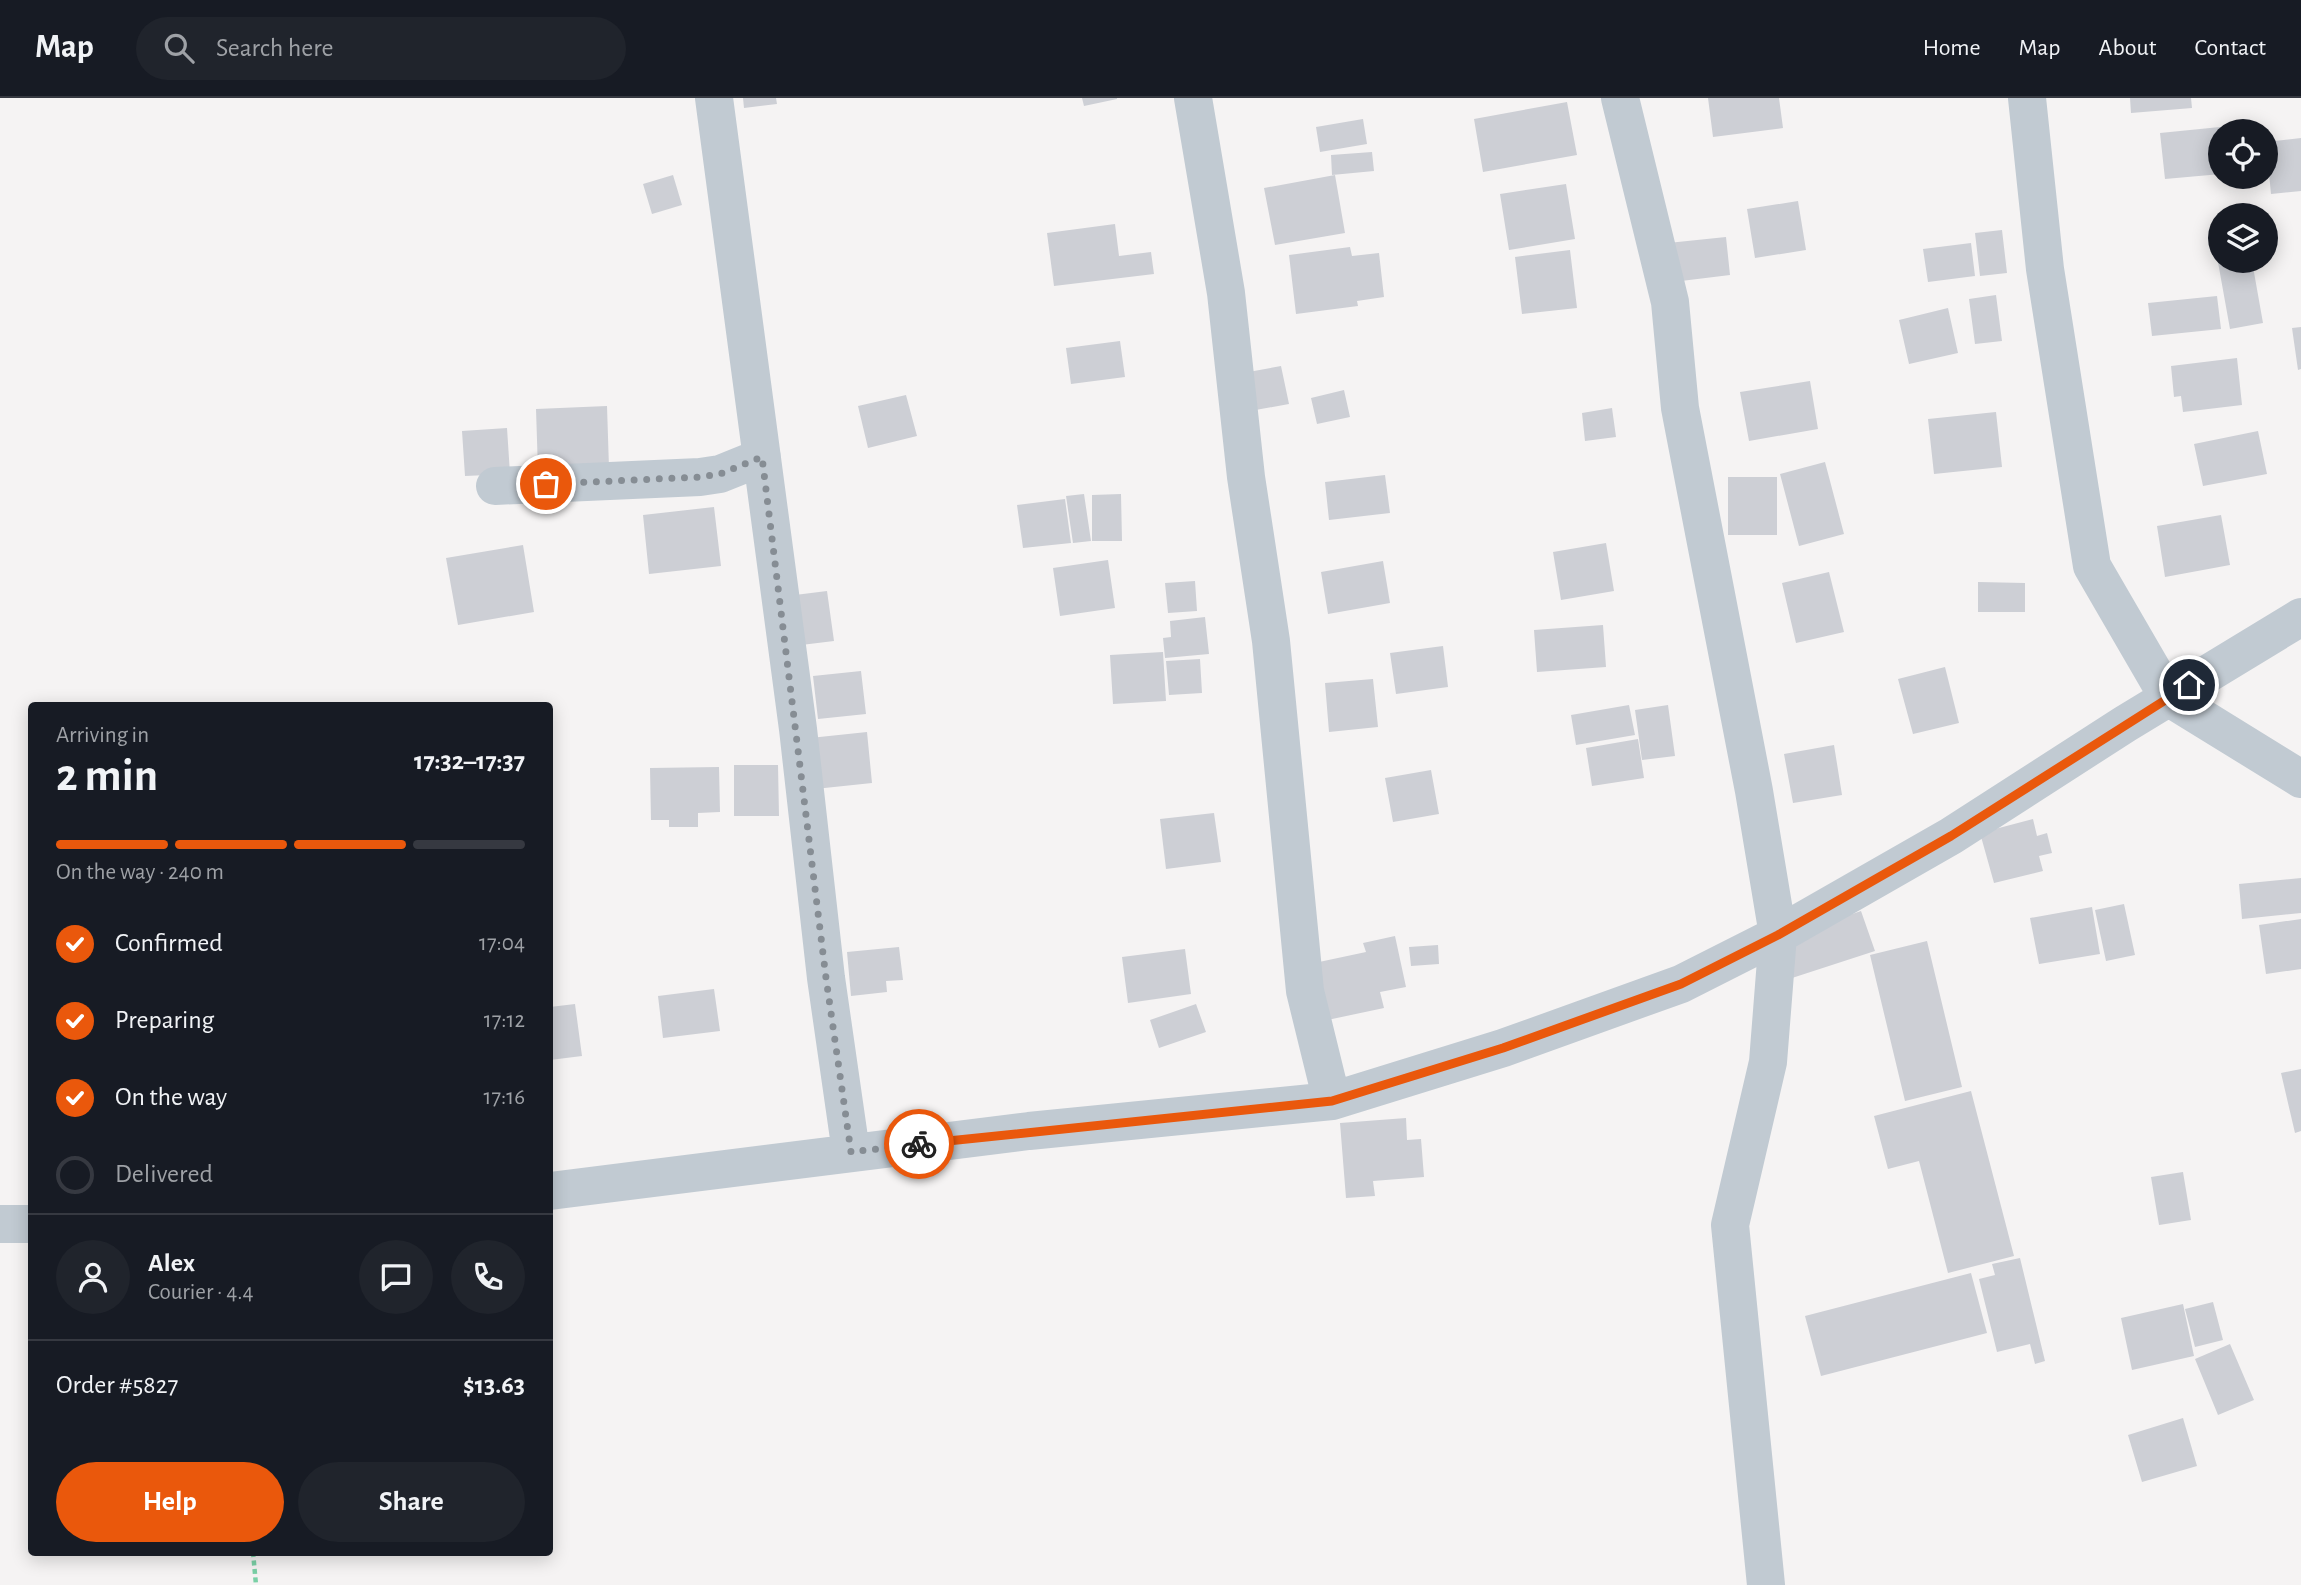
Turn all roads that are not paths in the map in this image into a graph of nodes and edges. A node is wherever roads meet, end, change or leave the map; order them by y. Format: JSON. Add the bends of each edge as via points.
{"nodes":[{"id":1,"x":714,"y":98,"type":"edge"},
{"id":2,"x":1194,"y":98,"type":"edge"},
{"id":3,"x":1620,"y":98,"type":"edge"},
{"id":4,"x":2027,"y":98,"type":"edge"},
{"id":5,"x":762,"y":457,"type":"junction"},
{"id":6,"x":495,"y":486,"type":"dead end"},
{"id":7,"x":2301,"y":617,"type":"edge"},
{"id":8,"x":2168,"y":698,"type":"junction"},
{"id":9,"x":2301,"y":779,"type":"edge"},
{"id":10,"x":1778,"y":935,"type":"junction"},
{"id":11,"x":1332,"y":1101,"type":"junction"},
{"id":12,"x":851,"y":1152,"type":"junction"},
{"id":13,"x":553,"y":1191,"type":"edge"},
{"id":14,"x":0,"y":1224,"type":"edge"},
{"id":15,"x":28,"y":1224,"type":"edge"},
{"id":16,"x":1766,"y":1585,"type":"edge"}],
"edges":[{"from":1,"to":5,"type":"street"},
{"from":2,"to":11,"type":"street","via":[[1226,293],[1246,477],[1271,641],[1305,990]]},
{"from":3,"to":10,"type":"street","via":[[1670,302],[1680,408]]},
{"from":4,"to":8,"type":"street","via":[[2045,269],[2092,566]]},
{"from":5,"to":6,"type":"street","via":[[700,477]]},
{"from":5,"to":12,"type":"street"},
{"from":7,"to":8,"type":"street"},
{"from":8,"to":9,"type":"street"},
{"from":8,"to":10,"type":"street","via":[[1951,836]]},
{"from":10,"to":11,"type":"street","via":[[1681,984],[1503,1048]]},
{"from":10,"to":16,"type":"street","via":[[1768,1062],[1730,1225]]},
{"from":11,"to":12,"type":"street"},
{"from":12,"to":13,"type":"street"},
{"from":14,"to":15,"type":"street"}]}
